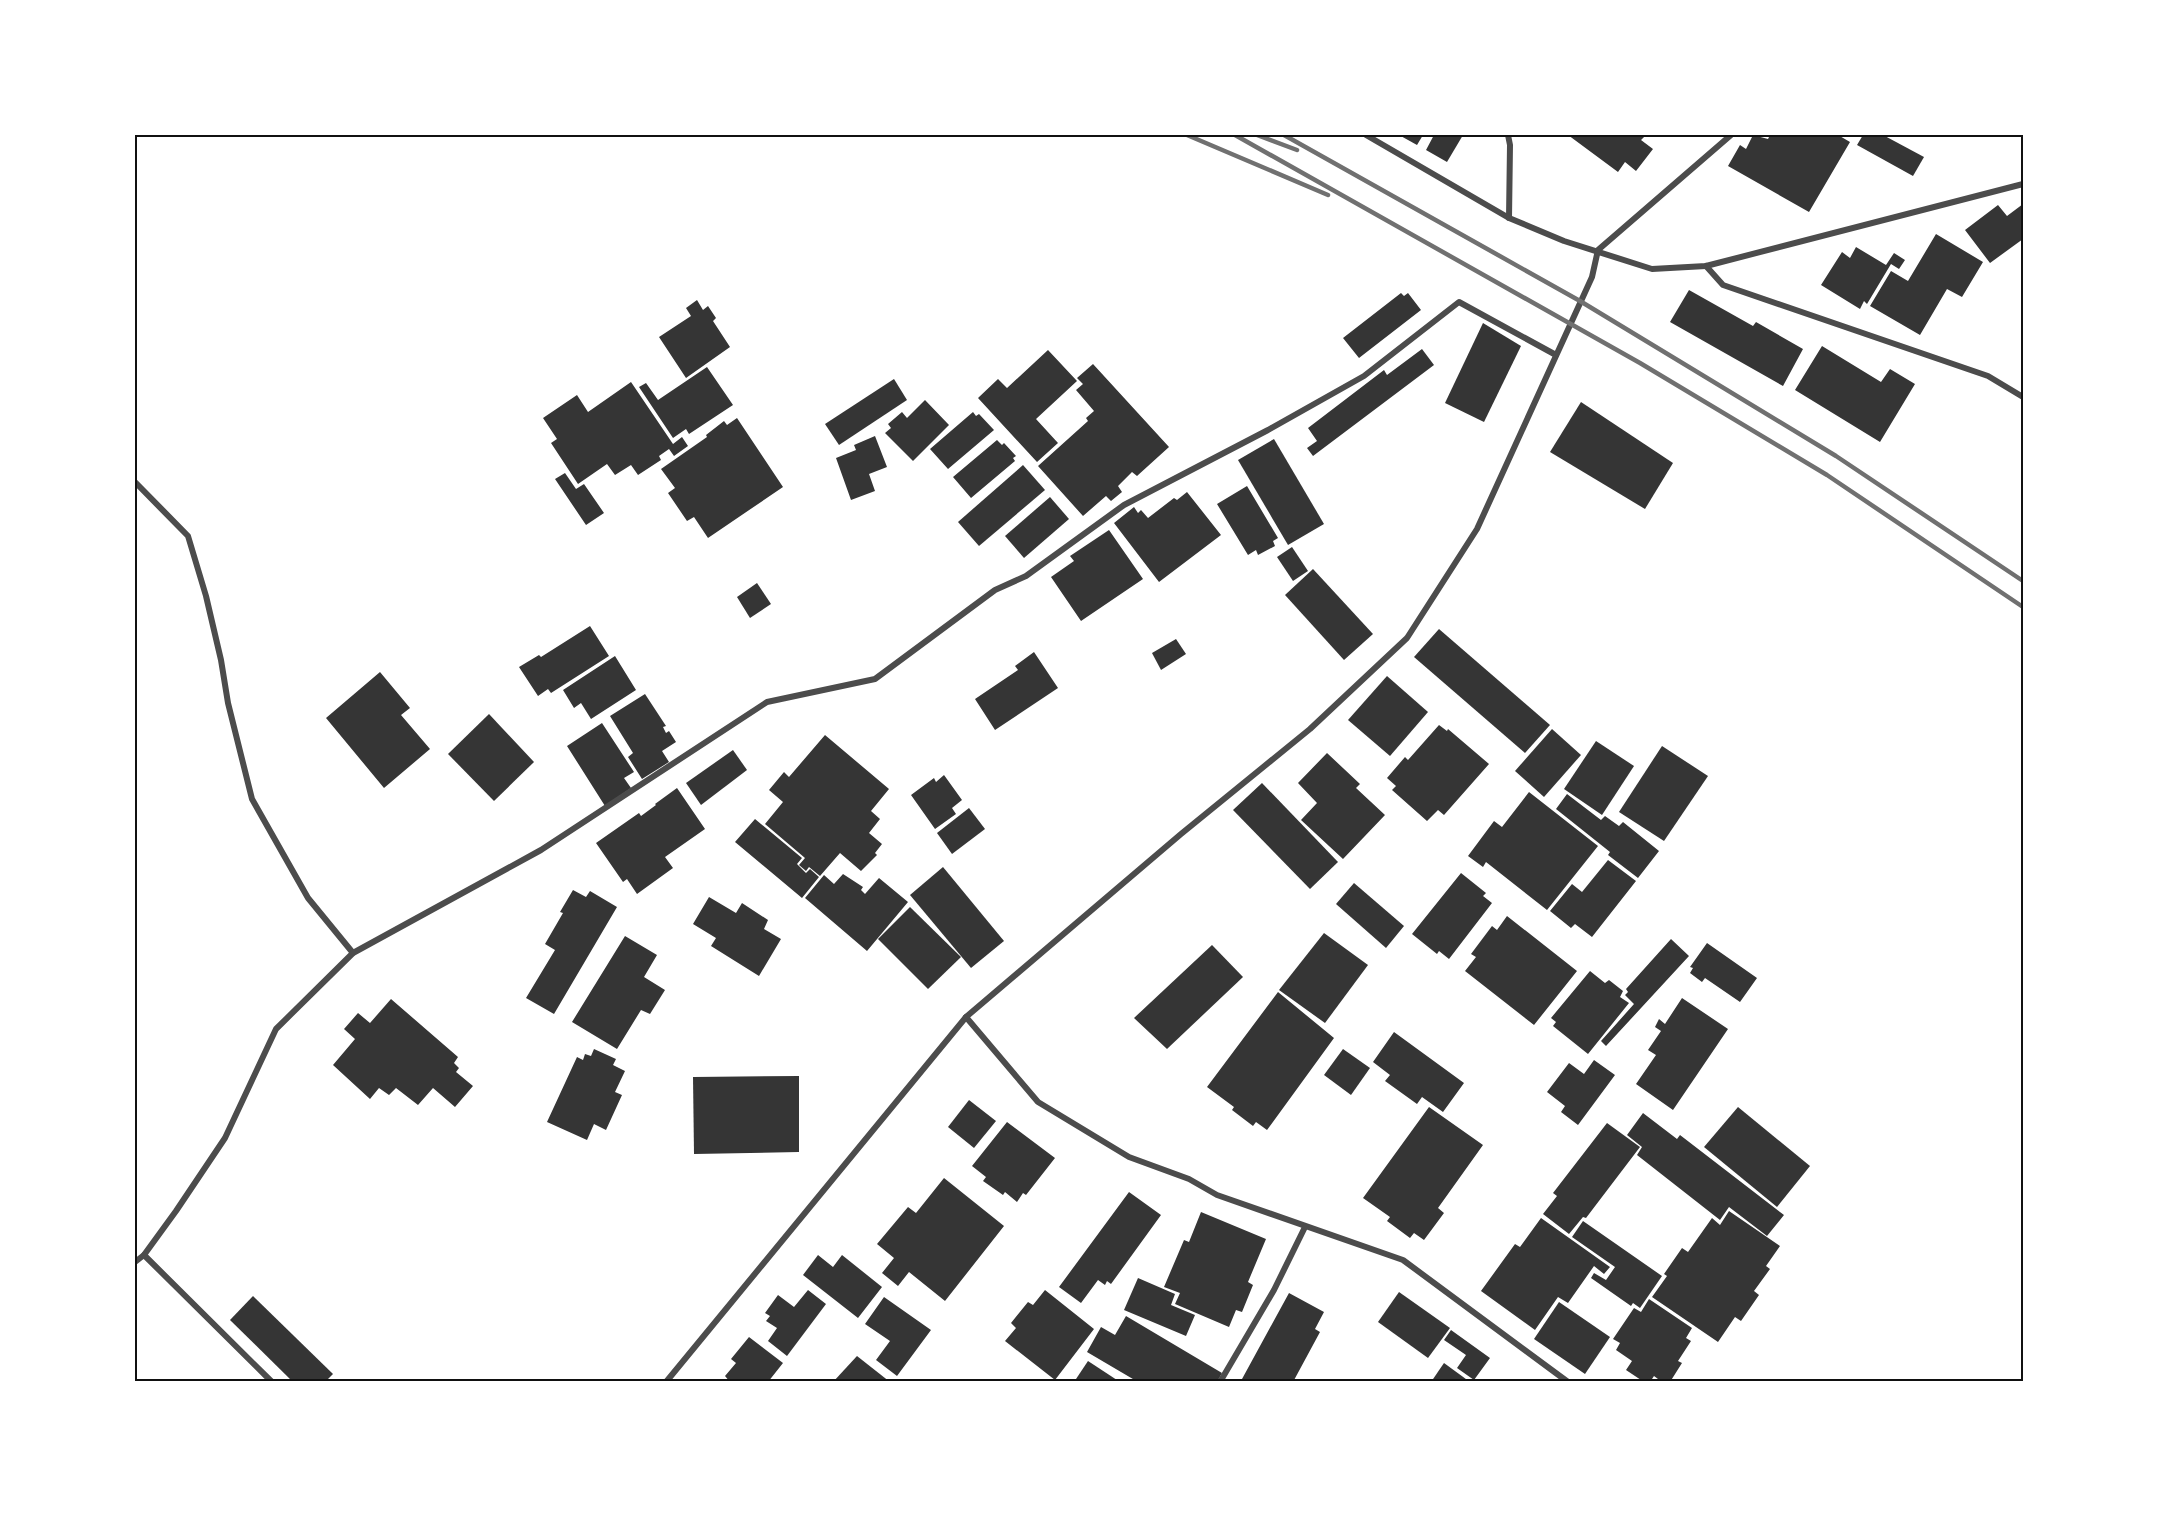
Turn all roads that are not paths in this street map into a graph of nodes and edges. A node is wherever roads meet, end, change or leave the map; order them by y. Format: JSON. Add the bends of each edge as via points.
{"nodes":[{"id":1,"x":1366,"y":135,"type":"edge"},
{"id":2,"x":1508,"y":135,"type":"edge"},
{"id":3,"x":1731,"y":135,"type":"edge"},
{"id":4,"x":2023,"y":184,"type":"edge"},
{"id":5,"x":1509,"y":218,"type":"junction"},
{"id":6,"x":1598,"y":250,"type":"junction"},
{"id":7,"x":1706,"y":266,"type":"junction"},
{"id":8,"x":1556,"y":356,"type":"junction"},
{"id":9,"x":2023,"y":397,"type":"edge"},
{"id":10,"x":135,"y":482,"type":"edge"},
{"id":11,"x":353,"y":953,"type":"junction"},
{"id":12,"x":966,"y":1017,"type":"junction"},
{"id":13,"x":1305,"y":1227,"type":"junction"},
{"id":14,"x":144,"y":1255,"type":"junction"},
{"id":15,"x":135,"y":1262,"type":"edge"},
{"id":16,"x":273,"y":1382,"type":"edge"},
{"id":17,"x":666,"y":1382,"type":"edge"},
{"id":18,"x":1220,"y":1382,"type":"edge"},
{"id":19,"x":1568,"y":1382,"type":"edge"}],
"edges":[{"from":1,"to":5,"type":"street"},
{"from":2,"to":5,"type":"street"},
{"from":3,"to":6,"type":"street"},
{"from":4,"to":7,"type":"street"},
{"from":5,"to":6,"type":"street","via":[[1564,241]]},
{"from":6,"to":7,"type":"street","via":[[1652,269]]},
{"from":6,"to":8,"type":"street","via":[[1592,277]]},
{"from":7,"to":9,"type":"street","via":[[1723,285],[1988,376]]},
{"from":8,"to":11,"type":"street","via":[[1460,302],[1364,376],[1124,505],[1026,576],[995,590],[875,679],[767,702],[541,850]]},
{"from":8,"to":12,"type":"street","via":[[1477,529],[1407,638],[1310,729]]},
{"from":10,"to":11,"type":"street","via":[[188,536],[206,596],[252,799],[308,898]]},
{"from":11,"to":14,"type":"street","via":[[276,1029],[225,1138]]},
{"from":12,"to":13,"type":"street","via":[[1038,1102],[1129,1157],[1189,1179],[1216,1195]]},
{"from":12,"to":17,"type":"street"},
{"from":13,"to":18,"type":"street","via":[[1274,1290]]},
{"from":13,"to":19,"type":"street","via":[[1403,1260]]},
{"from":14,"to":15,"type":"street"},
{"from":14,"to":16,"type":"street"}]}
